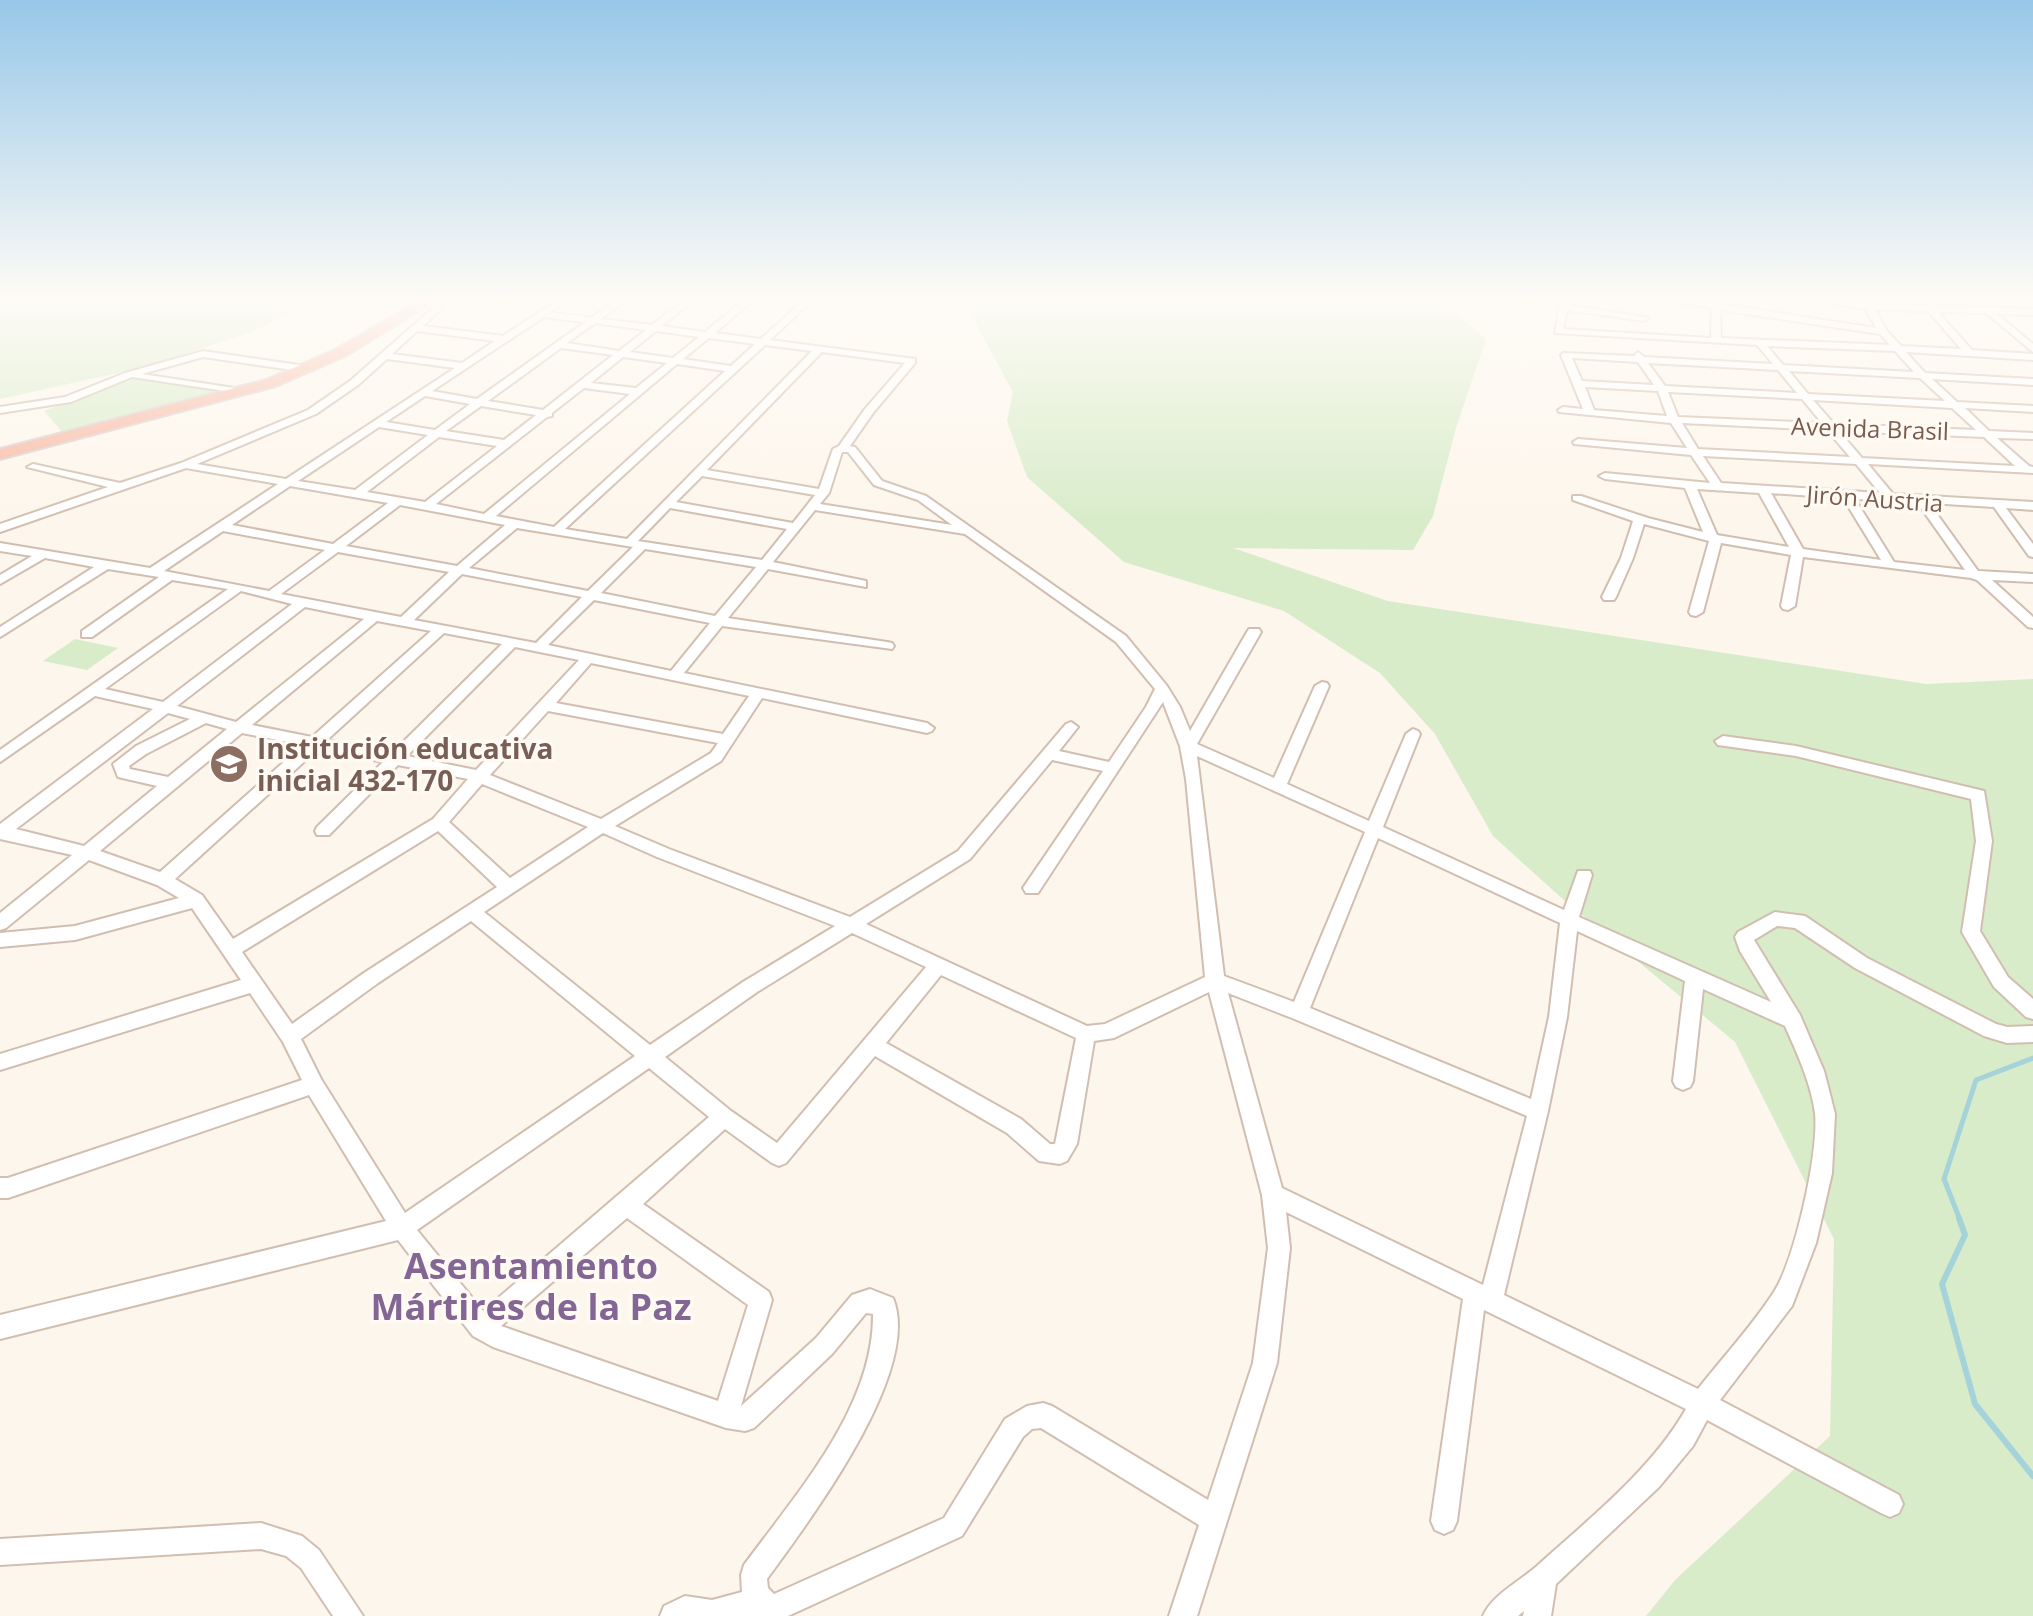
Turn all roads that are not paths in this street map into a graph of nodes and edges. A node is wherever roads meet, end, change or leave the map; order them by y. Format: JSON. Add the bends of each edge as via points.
{"nodes":[{"id":1,"x":141,"y":371,"type":"edge"},
{"id":2,"x":299,"y":371,"type":"edge"},
{"id":3,"x":366,"y":371,"type":"edge"},
{"id":4,"x":457,"y":371,"type":"edge"},
{"id":5,"x":522,"y":371,"type":"edge"},
{"id":6,"x":603,"y":371,"type":"edge"},
{"id":7,"x":664,"y":371,"type":"edge"},
{"id":8,"x":729,"y":371,"type":"edge"},
{"id":9,"x":798,"y":371,"type":"edge"},
{"id":10,"x":903,"y":371,"type":"edge"},
{"id":11,"x":1573,"y":371,"type":"edge"},
{"id":12,"x":1649,"y":371,"type":"edge"},
{"id":13,"x":1784,"y":371,"type":"edge"},
{"id":14,"x":1861,"y":371,"type":"edge"},
{"id":15,"x":1919,"y":371,"type":"edge"},
{"id":16,"x":1921,"y":374,"type":"junction"},
{"id":17,"x":128,"y":375,"type":"junction"},
{"id":18,"x":2033,"y":382,"type":"edge"},
{"id":19,"x":1579,"y":384,"type":"junction"},
{"id":20,"x":586,"y":385,"type":"junction"},
{"id":21,"x":1662,"y":389,"type":"junction"},
{"id":22,"x":241,"y":392,"type":"junction"},
{"id":23,"x":640,"y":392,"type":"junction"},
{"id":24,"x":424,"y":393,"type":"junction"},
{"id":25,"x":1805,"y":396,"type":"junction"},
{"id":26,"x":480,"y":402,"type":"junction"},
{"id":27,"x":1951,"y":402,"type":"junction"},
{"id":28,"x":2033,"y":409,"type":"edge"},
{"id":29,"x":0,"y":410,"type":"edge"},
{"id":30,"x":1563,"y":410,"type":"dead end"},
{"id":31,"x":1590,"y":412,"type":"junction"},
{"id":32,"x":548,"y":414,"type":"junction"},
{"id":33,"x":1674,"y":420,"type":"junction"},
{"id":34,"x":379,"y":424,"type":"junction"},
{"id":35,"x":1830,"y":427,"type":"junction"},
{"id":36,"x":438,"y":432,"type":"junction"},
{"id":37,"x":1983,"y":432,"type":"junction"},
{"id":38,"x":2033,"y":436,"type":"edge"},
{"id":39,"x":1578,"y":442,"type":"dead end"},
{"id":40,"x":506,"y":444,"type":"junction"},
{"id":41,"x":843,"y":448,"type":"junction"},
{"id":42,"x":1697,"y":452,"type":"junction"},
{"id":43,"x":0,"y":454,"type":"edge"},
{"id":44,"x":1857,"y":461,"type":"junction"},
{"id":45,"x":185,"y":465,"type":"junction"},
{"id":46,"x":33,"y":467,"type":"dead end"},
{"id":47,"x":699,"y":472,"type":"junction"},
{"id":48,"x":2030,"y":472,"type":"edge"},
{"id":49,"x":1605,"y":476,"type":"dead end"},
{"id":50,"x":291,"y":483,"type":"junction"},
{"id":51,"x":1690,"y":485,"type":"junction"},
{"id":52,"x":118,"y":486,"type":"junction"},
{"id":53,"x":1718,"y":487,"type":"junction"},
{"id":54,"x":1764,"y":491,"type":"junction"},
{"id":55,"x":358,"y":494,"type":"junction"},
{"id":56,"x":1848,"y":497,"type":"junction"},
{"id":57,"x":1577,"y":498,"type":"dead end"},
{"id":58,"x":1891,"y":499,"type":"junction"},
{"id":59,"x":818,"y":500,"type":"junction"},
{"id":60,"x":398,"y":501,"type":"junction"},
{"id":61,"x":1922,"y":501,"type":"junction"},
{"id":62,"x":668,"y":504,"type":"junction"},
{"id":63,"x":1998,"y":505,"type":"junction"},
{"id":64,"x":427,"y":506,"type":"junction"},
{"id":65,"x":2033,"y":506,"type":"edge"},
{"id":66,"x":485,"y":519,"type":"junction"},
{"id":67,"x":1640,"y":519,"type":"junction"},
{"id":68,"x":514,"y":524,"type":"junction"},
{"id":69,"x":220,"y":527,"type":"junction"},
{"id":70,"x":797,"y":527,"type":"junction"},
{"id":71,"x":0,"y":528,"type":"edge"},
{"id":72,"x":556,"y":531,"type":"junction"},
{"id":73,"x":973,"y":532,"type":"junction"},
{"id":74,"x":1714,"y":539,"type":"junction"},
{"id":75,"x":637,"y":542,"type":"junction"},
{"id":76,"x":0,"y":547,"type":"edge"},
{"id":77,"x":338,"y":547,"type":"junction"},
{"id":78,"x":1798,"y":552,"type":"junction"},
{"id":79,"x":2033,"y":553,"type":"edge"},
{"id":80,"x":42,"y":555,"type":"junction"},
{"id":81,"x":105,"y":565,"type":"junction"},
{"id":82,"x":767,"y":565,"type":"junction"},
{"id":83,"x":1890,"y":565,"type":"junction"},
{"id":84,"x":459,"y":570,"type":"junction"},
{"id":85,"x":152,"y":573,"type":"junction"},
{"id":86,"x":169,"y":576,"type":"junction"},
{"id":87,"x":1979,"y":577,"type":"junction"},
{"id":88,"x":2033,"y":578,"type":"edge"},
{"id":89,"x":0,"y":580,"type":"edge"},
{"id":90,"x":861,"y":584,"type":"dead end"},
{"id":91,"x":239,"y":587,"type":"junction"},
{"id":92,"x":273,"y":594,"type":"junction"},
{"id":93,"x":589,"y":596,"type":"junction"},
{"id":94,"x":1609,"y":597,"type":"dead end"},
{"id":95,"x":302,"y":603,"type":"junction"},
{"id":96,"x":1788,"y":606,"type":"dead end"},
{"id":97,"x":1696,"y":612,"type":"dead end"},
{"id":98,"x":373,"y":618,"type":"junction"},
{"id":99,"x":718,"y":621,"type":"junction"},
{"id":100,"x":404,"y":622,"type":"junction"},
{"id":101,"x":2033,"y":624,"type":"edge"},
{"id":102,"x":440,"y":630,"type":"junction"},
{"id":103,"x":1254,"y":632,"type":"dead end"},
{"id":104,"x":0,"y":633,"type":"edge"},
{"id":105,"x":87,"y":634,"type":"dead end"},
{"id":106,"x":512,"y":642,"type":"junction"},
{"id":107,"x":887,"y":646,"type":"dead end"},
{"id":108,"x":539,"y":647,"type":"junction"},
{"id":109,"x":587,"y":659,"type":"junction"},
{"id":110,"x":674,"y":676,"type":"junction"},
{"id":111,"x":1322,"y":686,"type":"dead end"},
{"id":112,"x":1162,"y":689,"type":"junction"},
{"id":113,"x":91,"y":691,"type":"junction"},
{"id":114,"x":759,"y":692,"type":"junction"},
{"id":115,"x":546,"y":706,"type":"junction"},
{"id":116,"x":165,"y":707,"type":"junction"},
{"id":117,"x":202,"y":719,"type":"junction"},
{"id":118,"x":237,"y":727,"type":"junction"},
{"id":119,"x":1071,"y":727,"type":"dead end"},
{"id":120,"x":927,"y":728,"type":"dead end"},
{"id":121,"x":1413,"y":734,"type":"dead end"},
{"id":122,"x":728,"y":740,"type":"junction"},
{"id":123,"x":1723,"y":741,"type":"dead end"},
{"id":124,"x":314,"y":743,"type":"junction"},
{"id":125,"x":1188,"y":746,"type":"junction"},
{"id":126,"x":1049,"y":754,"type":"junction"},
{"id":127,"x":0,"y":757,"type":"edge"},
{"id":128,"x":396,"y":761,"type":"junction"},
{"id":129,"x":89,"y":764,"type":"junction"},
{"id":130,"x":121,"y":764,"type":"junction"},
{"id":131,"x":1112,"y":768,"type":"junction"},
{"id":132,"x":477,"y":776,"type":"junction"},
{"id":133,"x":169,"y":783,"type":"junction"},
{"id":134,"x":1279,"y":784,"type":"junction"},
{"id":135,"x":439,"y":823,"type":"junction"},
{"id":136,"x":602,"y":826,"type":"junction"},
{"id":137,"x":323,"y":831,"type":"dead end"},
{"id":138,"x":1372,"y":831,"type":"junction"},
{"id":139,"x":1,"y":832,"type":"edge"},
{"id":140,"x":85,"y":852,"type":"junction"},
{"id":141,"x":1584,"y":875,"type":"dead end"},
{"id":142,"x":163,"y":880,"type":"junction"},
{"id":143,"x":509,"y":888,"type":"junction"},
{"id":144,"x":1032,"y":888,"type":"dead end"},
{"id":145,"x":196,"y":900,"type":"junction"},
{"id":146,"x":472,"y":912,"type":"junction"},
{"id":147,"x":1569,"y":922,"type":"junction"},
{"id":148,"x":0,"y":923,"type":"edge"},
{"id":149,"x":850,"y":924,"type":"junction"},
{"id":150,"x":0,"y":940,"type":"edge"},
{"id":151,"x":231,"y":949,"type":"junction"},
{"id":152,"x":937,"y":967,"type":"junction"},
{"id":153,"x":1695,"y":978,"type":"junction"},
{"id":154,"x":1215,"y":981,"type":"junction"},
{"id":155,"x":254,"y":984,"type":"junction"},
{"id":156,"x":2033,"y":1011,"type":"edge"},
{"id":157,"x":1299,"y":1012,"type":"junction"},
{"id":158,"x":1793,"y":1021,"type":"junction"},
{"id":159,"x":1086,"y":1034,"type":"junction"},
{"id":160,"x":2033,"y":1034,"type":"edge"},
{"id":161,"x":290,"y":1036,"type":"junction"},
{"id":162,"x":871,"y":1044,"type":"junction"},
{"id":163,"x":648,"y":1055,"type":"junction"},
{"id":164,"x":0,"y":1062,"type":"edge"},
{"id":165,"x":1683,"y":1081,"type":"dead end"},
{"id":166,"x":314,"y":1085,"type":"junction"},
{"id":167,"x":1538,"y":1111,"type":"junction"},
{"id":168,"x":724,"y":1117,"type":"junction"},
{"id":169,"x":0,"y":1188,"type":"edge"},
{"id":170,"x":1273,"y":1195,"type":"junction"},
{"id":171,"x":626,"y":1205,"type":"junction"},
{"id":172,"x":402,"y":1228,"type":"junction"},
{"id":173,"x":1483,"y":1296,"type":"junction"},
{"id":174,"x":0,"y":1327,"type":"edge"},
{"id":175,"x":481,"y":1328,"type":"junction"},
{"id":176,"x":1702,"y":1404,"type":"junction"},
{"id":177,"x":726,"y":1416,"type":"junction"},
{"id":178,"x":1890,"y":1504,"type":"dead end"},
{"id":179,"x":1216,"y":1520,"type":"junction"},
{"id":180,"x":1444,"y":1521,"type":"dead end"},
{"id":181,"x":0,"y":1552,"type":"edge"},
{"id":182,"x":1544,"y":1577,"type":"junction"},
{"id":183,"x":758,"y":1601,"type":"junction"},
{"id":184,"x":706,"y":1614,"type":"edge"},
{"id":185,"x":349,"y":1616,"type":"edge"},
{"id":186,"x":674,"y":1616,"type":"edge"},
{"id":187,"x":1183,"y":1616,"type":"edge"},
{"id":188,"x":1497,"y":1616,"type":"edge"},
{"id":189,"x":1537,"y":1616,"type":"edge"}],
"edges":[{"from":1,"to":17,"type":"street"},
{"from":2,"to":22,"type":"highway"},
{"from":3,"to":45,"type":"street","via":[[312,412]]},
{"from":4,"to":24,"type":"street"},
{"from":5,"to":26,"type":"street"},
{"from":6,"to":20,"type":"street"},
{"from":7,"to":23,"type":"street"},
{"from":8,"to":72,"type":"street"},
{"from":9,"to":47,"type":"street"},
{"from":10,"to":41,"type":"street"},
{"from":11,"to":19,"type":"street"},
{"from":12,"to":21,"type":"street"},
{"from":13,"to":25,"type":"street"},
{"from":14,"to":16,"type":"street"},
{"from":15,"to":16,"type":"street"},
{"from":16,"to":18,"type":"street"},
{"from":16,"to":27,"type":"street"},
{"from":17,"to":22,"type":"street"},
{"from":17,"to":29,"type":"street","via":[[67,400]]},
{"from":19,"to":21,"type":"street"},
{"from":19,"to":31,"type":"street"},
{"from":20,"to":23,"type":"street"},
{"from":20,"to":32,"type":"street"},
{"from":21,"to":25,"type":"street"},
{"from":21,"to":33,"type":"street"},
{"from":22,"to":43,"type":"highway"},
{"from":23,"to":66,"type":"street"},
{"from":24,"to":26,"type":"street"},
{"from":24,"to":34,"type":"street"},
{"from":25,"to":27,"type":"street"},
{"from":25,"to":35,"type":"street"},
{"from":26,"to":32,"type":"street"},
{"from":26,"to":36,"type":"street"},
{"from":27,"to":28,"type":"street"},
{"from":27,"to":37,"type":"street"},
{"from":30,"to":31,"type":"street","name":"Avenida Brasil"},
{"from":31,"to":33,"type":"street","name":"Avenida Brasil"},
{"from":32,"to":40,"type":"street"},
{"from":33,"to":35,"type":"street","name":"Avenida Brasil"},
{"from":33,"to":42,"type":"street"},
{"from":34,"to":36,"type":"street"},
{"from":34,"to":50,"type":"street"},
{"from":35,"to":37,"type":"street","name":"Avenida Brasil"},
{"from":35,"to":44,"type":"street"},
{"from":36,"to":40,"type":"street"},
{"from":36,"to":55,"type":"street"},
{"from":37,"to":38,"type":"street","name":"Avenida Brasil"},
{"from":37,"to":48,"type":"street"},
{"from":39,"to":42,"type":"street"},
{"from":40,"to":64,"type":"street"},
{"from":41,"to":59,"type":"street","via":[[838,449]]},
{"from":41,"to":73,"type":"street","via":[[851,449],[878,483],[922,498]]},
{"from":42,"to":44,"type":"street"},
{"from":42,"to":53,"type":"street"},
{"from":44,"to":48,"type":"street"},
{"from":44,"to":58,"type":"street"},
{"from":45,"to":50,"type":"street"},
{"from":45,"to":52,"type":"street"},
{"from":46,"to":52,"type":"street"},
{"from":47,"to":59,"type":"street"},
{"from":47,"to":62,"type":"street"},
{"from":49,"to":51,"type":"street","name":"Jirón Austria"},
{"from":50,"to":55,"type":"street"},
{"from":50,"to":69,"type":"street"},
{"from":51,"to":53,"type":"street","name":"Jirón Austria"},
{"from":51,"to":74,"type":"street"},
{"from":52,"to":71,"type":"street"},
{"from":53,"to":54,"type":"street","name":"Jirón Austria"},
{"from":54,"to":56,"type":"street","name":"Jirón Austria"},
{"from":54,"to":78,"type":"street"},
{"from":55,"to":60,"type":"street"},
{"from":56,"to":58,"type":"street","name":"Jirón Austria"},
{"from":56,"to":83,"type":"street"},
{"from":57,"to":67,"type":"street"},
{"from":58,"to":61,"type":"street","name":"Jirón Austria"},
{"from":59,"to":70,"type":"street"},
{"from":59,"to":73,"type":"street"},
{"from":60,"to":64,"type":"street"},
{"from":60,"to":77,"type":"street"},
{"from":61,"to":63,"type":"street","name":"Jirón Austria"},
{"from":61,"to":87,"type":"street"},
{"from":62,"to":70,"type":"street"},
{"from":62,"to":75,"type":"street"},
{"from":63,"to":65,"type":"street","name":"Jirón Austria"},
{"from":63,"to":79,"type":"street"},
{"from":64,"to":66,"type":"street"},
{"from":66,"to":68,"type":"street"},
{"from":67,"to":74,"type":"street"},
{"from":67,"to":94,"type":"street"},
{"from":68,"to":72,"type":"street"},
{"from":68,"to":84,"type":"street"},
{"from":69,"to":77,"type":"street"},
{"from":69,"to":85,"type":"street"},
{"from":70,"to":82,"type":"street"},
{"from":72,"to":75,"type":"street"},
{"from":73,"to":112,"type":"street","via":[[1121,639]]},
{"from":74,"to":78,"type":"street"},
{"from":74,"to":97,"type":"street"},
{"from":75,"to":82,"type":"street"},
{"from":75,"to":93,"type":"street"},
{"from":76,"to":80,"type":"street"},
{"from":77,"to":84,"type":"street"},
{"from":77,"to":92,"type":"street"},
{"from":78,"to":83,"type":"street"},
{"from":78,"to":96,"type":"street"},
{"from":80,"to":81,"type":"street"},
{"from":80,"to":89,"type":"street"},
{"from":81,"to":85,"type":"street"},
{"from":81,"to":104,"type":"street"},
{"from":82,"to":90,"type":"street"},
{"from":82,"to":99,"type":"street"},
{"from":83,"to":87,"type":"street"},
{"from":84,"to":93,"type":"street"},
{"from":84,"to":100,"type":"street"},
{"from":85,"to":86,"type":"street"},
{"from":86,"to":91,"type":"street"},
{"from":86,"to":105,"type":"street"},
{"from":87,"to":88,"type":"street"},
{"from":87,"to":101,"type":"street"},
{"from":91,"to":92,"type":"street"},
{"from":91,"to":113,"type":"street"},
{"from":92,"to":95,"type":"street"},
{"from":93,"to":99,"type":"street"},
{"from":93,"to":108,"type":"street"},
{"from":95,"to":98,"type":"street"},
{"from":95,"to":116,"type":"street"},
{"from":98,"to":100,"type":"street"},
{"from":98,"to":118,"type":"street"},
{"from":99,"to":107,"type":"street"},
{"from":99,"to":110,"type":"street"},
{"from":100,"to":102,"type":"street"},
{"from":102,"to":106,"type":"street"},
{"from":102,"to":124,"type":"street"},
{"from":103,"to":125,"type":"street"},
{"from":106,"to":108,"type":"street"},
{"from":106,"to":128,"type":"street"},
{"from":108,"to":109,"type":"street"},
{"from":109,"to":110,"type":"street"},
{"from":109,"to":115,"type":"street"},
{"from":110,"to":114,"type":"street"},
{"from":111,"to":134,"type":"street"},
{"from":112,"to":125,"type":"street"},
{"from":112,"to":131,"type":"street"},
{"from":113,"to":116,"type":"street"},
{"from":113,"to":127,"type":"street"},
{"from":114,"to":120,"type":"street"},
{"from":114,"to":122,"type":"street"},
{"from":115,"to":122,"type":"street"},
{"from":115,"to":132,"type":"street"},
{"from":116,"to":117,"type":"street"},
{"from":116,"to":129,"type":"street"},
{"from":117,"to":118,"type":"street"},
{"from":117,"to":130,"type":"street"},
{"from":118,"to":124,"type":"street"},
{"from":118,"to":133,"type":"street"},
{"from":119,"to":126,"type":"street"},
{"from":121,"to":138,"type":"street"},
{"from":122,"to":136,"type":"street","via":[[716,757]]},
{"from":123,"to":156,"type":"street","via":[[1796,751],[1978,795],[1984,841],[1971,932],[2001,982]]},
{"from":124,"to":128,"type":"street"},
{"from":124,"to":142,"type":"street"},
{"from":125,"to":134,"type":"street"},
{"from":125,"to":154,"type":"street"},
{"from":126,"to":131,"type":"street"},
{"from":126,"to":149,"type":"street","via":[[964,855]]},
{"from":128,"to":132,"type":"street"},
{"from":128,"to":137,"type":"street"},
{"from":129,"to":130,"type":"street"},
{"from":129,"to":139,"type":"street"},
{"from":130,"to":133,"type":"street","via":[[123,773]]},
{"from":131,"to":144,"type":"street"},
{"from":132,"to":135,"type":"street"},
{"from":132,"to":136,"type":"street"},
{"from":133,"to":140,"type":"street"},
{"from":134,"to":138,"type":"street"},
{"from":135,"to":143,"type":"street"},
{"from":135,"to":151,"type":"street"},
{"from":136,"to":143,"type":"street"},
{"from":136,"to":149,"type":"street"},
{"from":138,"to":147,"type":"street"},
{"from":138,"to":157,"type":"street"},
{"from":139,"to":140,"type":"street"},
{"from":140,"to":142,"type":"street"},
{"from":140,"to":148,"type":"street"},
{"from":141,"to":147,"type":"street"},
{"from":142,"to":145,"type":"street"},
{"from":143,"to":146,"type":"street"},
{"from":145,"to":150,"type":"street","via":[[75,933]]},
{"from":145,"to":151,"type":"street"},
{"from":146,"to":161,"type":"street"},
{"from":146,"to":163,"type":"street"},
{"from":147,"to":153,"type":"street"},
{"from":147,"to":167,"type":"street","via":[[1558,1017]]},
{"from":149,"to":152,"type":"street"},
{"from":149,"to":163,"type":"street"},
{"from":151,"to":155,"type":"street"},
{"from":152,"to":159,"type":"street"},
{"from":152,"to":162,"type":"street"},
{"from":153,"to":158,"type":"street"},
{"from":153,"to":165,"type":"street"},
{"from":154,"to":157,"type":"street"},
{"from":154,"to":159,"type":"street","via":[[1107,1032]]},
{"from":154,"to":170,"type":"street"},
{"from":155,"to":161,"type":"street"},
{"from":155,"to":164,"type":"street"},
{"from":157,"to":167,"type":"street"},
{"from":158,"to":160,"type":"street","via":[[1744,937],[1775,919],[1799,921],[1871,969],[1991,1030]]},
{"from":158,"to":176,"type":"street","via":[[1825,1114],[1821,1173],[1805,1243],[1784,1298]]},
{"from":159,"to":162,"type":"street","via":[[1067,1144],[1060,1154],[1046,1154],[1014,1126]]},
{"from":161,"to":166,"type":"street"},
{"from":162,"to":168,"type":"street","via":[[779,1156]]},
{"from":163,"to":168,"type":"street"},
{"from":163,"to":172,"type":"street"},
{"from":166,"to":169,"type":"street"},
{"from":166,"to":172,"type":"street"},
{"from":167,"to":173,"type":"street"},
{"from":168,"to":171,"type":"street"},
{"from":170,"to":173,"type":"street"},
{"from":170,"to":179,"type":"street","via":[[1279,1248],[1265,1363]]},
{"from":171,"to":175,"type":"street"},
{"from":171,"to":177,"type":"street","via":[[761,1300]]},
{"from":172,"to":174,"type":"street"},
{"from":172,"to":175,"type":"street"},
{"from":173,"to":176,"type":"street"},
{"from":173,"to":180,"type":"street"},
{"from":175,"to":177,"type":"street"},
{"from":176,"to":178,"type":"street"},
{"from":176,"to":182,"type":"street","via":[[1684,1437],[1650,1478]]},
{"from":177,"to":183,"type":"street","via":[[745,1419],[824,1346],[860,1303],[885,1306],[883,1358],[858,1418],[754,1575]]},
{"from":179,"to":183,"type":"street","via":[[1043,1415],[1014,1428],[953,1527],[772,1609]]},
{"from":179,"to":187,"type":"street"},
{"from":181,"to":185,"type":"street","via":[[261,1536],[293,1545],[310,1559]]},
{"from":182,"to":188,"type":"street"},
{"from":182,"to":189,"type":"street"},
{"from":183,"to":184,"type":"street"},
{"from":184,"to":186,"type":"street","via":[[685,1610]]}]}
